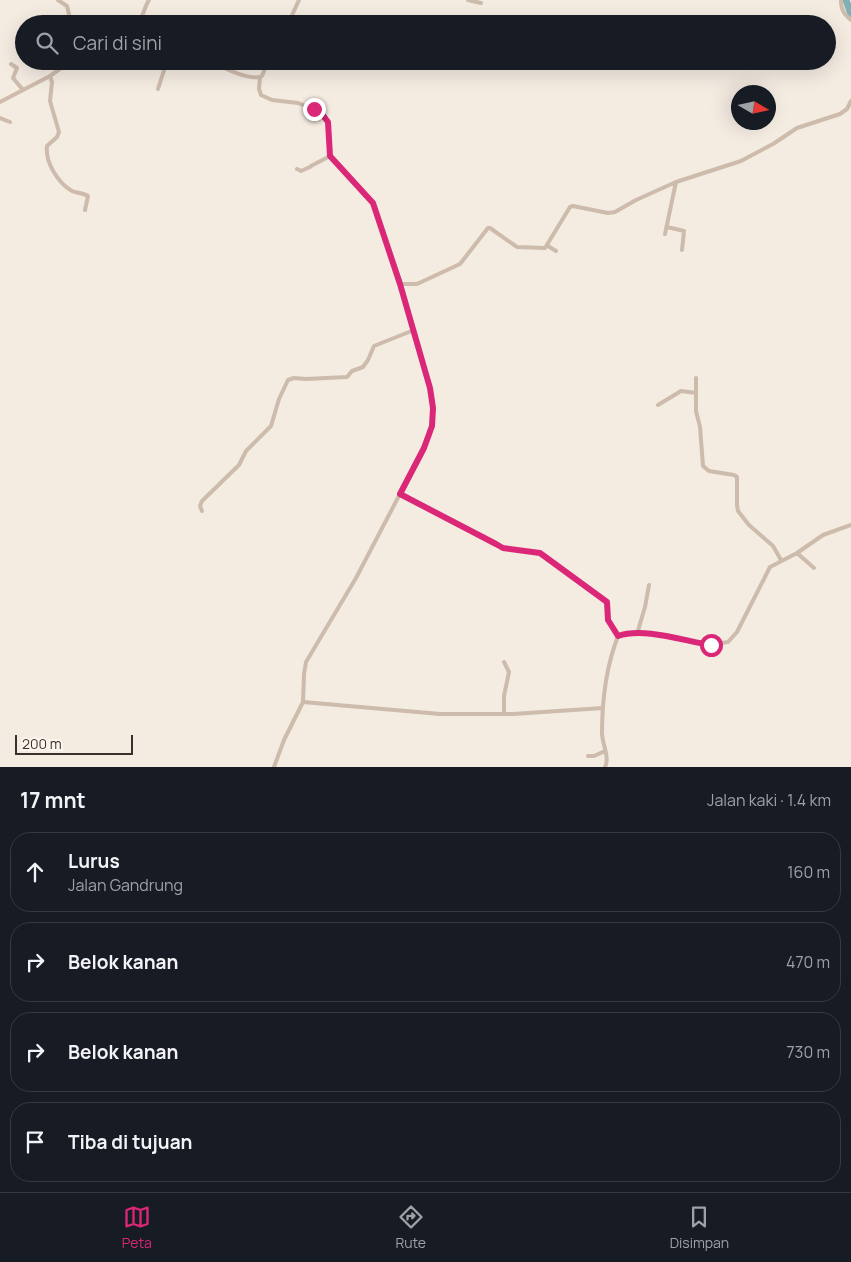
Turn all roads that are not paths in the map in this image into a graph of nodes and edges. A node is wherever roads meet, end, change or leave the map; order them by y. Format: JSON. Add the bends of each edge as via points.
{"nodes":[{"id":1,"x":58,"y":0,"type":"edge"},
{"id":2,"x":149,"y":0,"type":"edge"},
{"id":3,"x":299,"y":0,"type":"edge"},
{"id":4,"x":468,"y":0,"type":"edge"},
{"id":5,"x":841,"y":0,"type":"edge"},
{"id":6,"x":481,"y":3,"type":"dead end"},
{"id":7,"x":69,"y":15,"type":"edge"},
{"id":8,"x":143,"y":15,"type":"edge"},
{"id":9,"x":292,"y":15,"type":"edge"},
{"id":10,"x":851,"y":20,"type":"edge"},
{"id":11,"x":11,"y":64,"type":"dead end"},
{"id":12,"x":15,"y":67,"type":"edge"},
{"id":13,"x":16,"y":70,"type":"edge"},
{"id":14,"x":59,"y":70,"type":"edge"},
{"id":15,"x":164,"y":70,"type":"edge"},
{"id":16,"x":231,"y":70,"type":"edge"},
{"id":17,"x":264,"y":70,"type":"edge"},
{"id":18,"x":50,"y":76,"type":"junction"},
{"id":19,"x":260,"y":78,"type":"junction"},
{"id":20,"x":158,"y":89,"type":"dead end"},
{"id":21,"x":23,"y":90,"type":"junction"},
{"id":22,"x":851,"y":101,"type":"edge"},
{"id":23,"x":0,"y":102,"type":"edge"},
{"id":24,"x":0,"y":118,"type":"edge"},
{"id":25,"x":10,"y":122,"type":"dead end"},
{"id":26,"x":330,"y":156,"type":"junction"},
{"id":27,"x":297,"y":169,"type":"dead end"},
{"id":28,"x":676,"y":182,"type":"junction"},
{"id":29,"x":85,"y":210,"type":"dead end"},
{"id":30,"x":667,"y":227,"type":"junction"},
{"id":31,"x":665,"y":234,"type":"dead end"},
{"id":32,"x":548,"y":246,"type":"junction"},
{"id":33,"x":682,"y":250,"type":"dead end"},
{"id":34,"x":556,"y":251,"type":"dead end"},
{"id":35,"x":400,"y":284,"type":"junction"},
{"id":36,"x":414,"y":330,"type":"junction"},
{"id":37,"x":696,"y":378,"type":"dead end"},
{"id":38,"x":696,"y":393,"type":"junction"},
{"id":39,"x":658,"y":405,"type":"dead end"},
{"id":40,"x":400,"y":494,"type":"junction"},
{"id":41,"x":202,"y":511,"type":"dead end"},
{"id":42,"x":851,"y":525,"type":"edge"},
{"id":43,"x":797,"y":553,"type":"junction"},
{"id":44,"x":781,"y":560,"type":"junction"},
{"id":45,"x":814,"y":568,"type":"dead end"},
{"id":46,"x":649,"y":585,"type":"dead end"},
{"id":47,"x":637,"y":634,"type":"junction"},
{"id":48,"x":618,"y":636,"type":"junction"},
{"id":49,"x":504,"y":662,"type":"dead end"},
{"id":50,"x":303,"y":702,"type":"junction"},
{"id":51,"x":603,"y":708,"type":"junction"},
{"id":52,"x":504,"y":714,"type":"junction"},
{"id":53,"x":604,"y":751,"type":"junction"},
{"id":54,"x":588,"y":756,"type":"dead end"},
{"id":55,"x":274,"y":767,"type":"edge"},
{"id":56,"x":605,"y":767,"type":"edge"}],
"edges":[{"from":1,"to":7,"type":"street","via":[[67,6]]},
{"from":2,"to":8,"type":"street"},
{"from":3,"to":9,"type":"street"},
{"from":4,"to":6,"type":"street"},
{"from":5,"to":10,"type":"street","via":[[843,13]]},
{"from":11,"to":12,"type":"street"},
{"from":13,"to":21,"type":"street","via":[[13,78]]},
{"from":14,"to":18,"type":"street"},
{"from":15,"to":20,"type":"street"},
{"from":16,"to":19,"type":"street"},
{"from":17,"to":19,"type":"street"},
{"from":18,"to":21,"type":"street"},
{"from":18,"to":29,"type":"street","via":[[50,101],[58,132],[47,146],[48,160],[62,182],[73,191],[88,196]]},
{"from":19,"to":26,"type":"street","via":[[259,92],[265,98],[298,103],[322,114],[328,122]]},
{"from":21,"to":23,"type":"street"},
{"from":22,"to":28,"type":"street","via":[[840,114],[797,128],[749,158]]},
{"from":24,"to":25,"type":"street"},
{"from":26,"to":27,"type":"street","via":[[301,171]]},
{"from":26,"to":35,"type":"street","via":[[373,203]]},
{"from":28,"to":30,"type":"street"},
{"from":28,"to":32,"type":"street","via":[[611,213],[570,207]]},
{"from":30,"to":31,"type":"street"},
{"from":30,"to":33,"type":"street","via":[[684,231]]},
{"from":32,"to":34,"type":"street"},
{"from":32,"to":35,"type":"street","via":[[542,249],[517,246],[488,228],[460,264],[417,284]]},
{"from":35,"to":36,"type":"street"},
{"from":36,"to":40,"type":"street","via":[[430,388],[432,426]]},
{"from":36,"to":41,"type":"street","via":[[374,346],[363,367],[347,377],[288,380],[271,426],[246,451],[239,465],[202,501]]},
{"from":37,"to":38,"type":"street"},
{"from":38,"to":39,"type":"street","via":[[681,391]]},
{"from":38,"to":44,"type":"street","via":[[703,466],[709,471],[736,476],[739,513],[773,546]]},
{"from":40,"to":48,"type":"street","via":[[503,548],[540,553],[607,602],[608,620]]},
{"from":40,"to":50,"type":"street","via":[[356,578],[306,662]]},
{"from":42,"to":43,"type":"street","via":[[823,535]]},
{"from":43,"to":44,"type":"street"},
{"from":43,"to":45,"type":"street"},
{"from":44,"to":47,"type":"street","via":[[768,569],[737,632],[728,642],[711,645],[659,634]]},
{"from":46,"to":47,"type":"street"},
{"from":47,"to":48,"type":"street"},
{"from":48,"to":51,"type":"street","via":[[609,663]]},
{"from":49,"to":52,"type":"street","via":[[509,672]]},
{"from":50,"to":52,"type":"street","via":[[440,714]]},
{"from":50,"to":55,"type":"street"},
{"from":51,"to":52,"type":"street"},
{"from":51,"to":53,"type":"street"},
{"from":53,"to":54,"type":"street"},
{"from":53,"to":56,"type":"street"}]}
